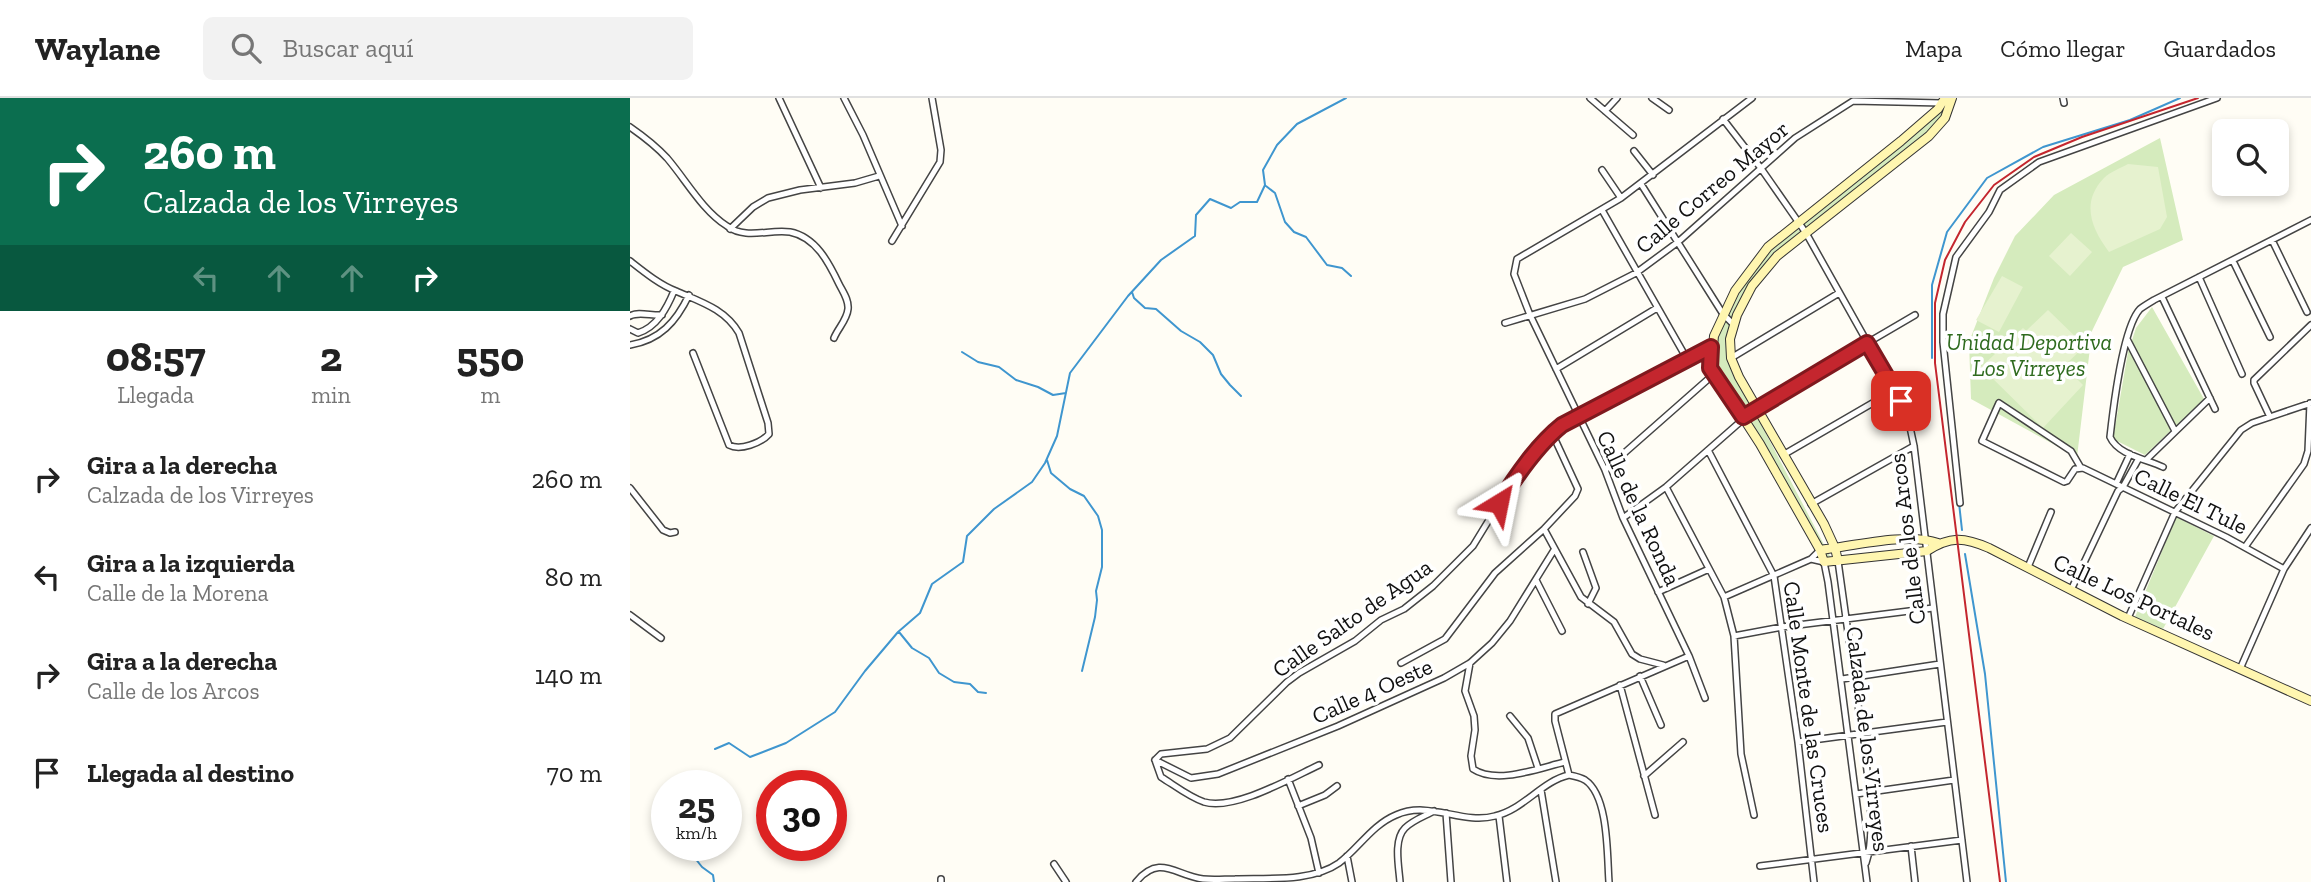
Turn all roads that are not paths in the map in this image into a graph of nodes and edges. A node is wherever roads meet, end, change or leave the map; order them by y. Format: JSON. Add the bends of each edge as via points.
{"nodes":[{"id":1,"x":779,"y":98,"type":"edge"},
{"id":2,"x":844,"y":98,"type":"edge"},
{"id":3,"x":932,"y":98,"type":"edge"},
{"id":4,"x":1590,"y":98,"type":"edge"},
{"id":5,"x":1617,"y":98,"type":"edge"},
{"id":6,"x":1652,"y":98,"type":"edge"},
{"id":7,"x":1752,"y":98,"type":"edge"},
{"id":8,"x":1952,"y":98,"type":"edge"},
{"id":9,"x":2217,"y":98,"type":"edge"},
{"id":10,"x":1852,"y":99,"type":"edge"},
{"id":11,"x":1944,"y":101,"type":"edge"},
{"id":12,"x":1669,"y":110,"type":"dead end"},
{"id":13,"x":1605,"y":111,"type":"junction"},
{"id":14,"x":1723,"y":119,"type":"junction"},
{"id":15,"x":630,"y":127,"type":"edge"},
{"id":16,"x":1633,"y":135,"type":"dead end"},
{"id":17,"x":1634,"y":150,"type":"dead end"},
{"id":18,"x":1760,"y":167,"type":"junction"},
{"id":19,"x":1602,"y":170,"type":"dead end"},
{"id":20,"x":1653,"y":174,"type":"junction"},
{"id":21,"x":879,"y":176,"type":"junction"},
{"id":22,"x":1641,"y":184,"type":"junction"},
{"id":23,"x":821,"y":188,"type":"junction"},
{"id":24,"x":1621,"y":198,"type":"junction"},
{"id":25,"x":1602,"y":210,"type":"junction"},
{"id":26,"x":1799,"y":223,"type":"junction"},
{"id":27,"x":2310,"y":224,"type":"edge"},
{"id":28,"x":902,"y":226,"type":"junction"},
{"id":29,"x":730,"y":229,"type":"junction"},
{"id":30,"x":1806,"y":233,"type":"junction"},
{"id":31,"x":2272,"y":240,"type":"junction"},
{"id":32,"x":892,"y":241,"type":"dead end"},
{"id":33,"x":1678,"y":242,"type":"junction"},
{"id":34,"x":630,"y":261,"type":"edge"},
{"id":35,"x":2233,"y":261,"type":"junction"},
{"id":36,"x":1636,"y":273,"type":"junction"},
{"id":37,"x":2199,"y":277,"type":"junction"},
{"id":38,"x":674,"y":291,"type":"junction"},
{"id":39,"x":1839,"y":293,"type":"junction"},
{"id":40,"x":689,"y":295,"type":"junction"},
{"id":41,"x":2162,"y":297,"type":"junction"},
{"id":42,"x":1657,"y":308,"type":"junction"},
{"id":43,"x":2307,"y":312,"type":"dead end"},
{"id":44,"x":1530,"y":314,"type":"junction"},
{"id":45,"x":1723,"y":314,"type":"junction"},
{"id":46,"x":662,"y":315,"type":"junction"},
{"id":47,"x":1915,"y":315,"type":"dead end"},
{"id":48,"x":630,"y":316,"type":"edge"},
{"id":49,"x":1505,"y":323,"type":"dead end"},
{"id":50,"x":1734,"y":325,"type":"junction"},
{"id":51,"x":2311,"y":325,"type":"edge"},
{"id":52,"x":630,"y":329,"type":"edge"},
{"id":53,"x":2270,"y":337,"type":"dead end"},
{"id":54,"x":834,"y":338,"type":"dead end"},
{"id":55,"x":2127,"y":339,"type":"junction"},
{"id":56,"x":1867,"y":343,"type":"junction"},
{"id":57,"x":630,"y":345,"type":"edge"},
{"id":58,"x":1711,"y":347,"type":"junction"},
{"id":59,"x":693,"y":354,"type":"dead end"},
{"id":60,"x":1731,"y":358,"type":"junction"},
{"id":61,"x":1686,"y":359,"type":"junction"},
{"id":62,"x":1556,"y":369,"type":"junction"},
{"id":63,"x":1714,"y":374,"type":"junction"},
{"id":64,"x":2242,"y":374,"type":"dead end"},
{"id":65,"x":1895,"y":390,"type":"junction"},
{"id":66,"x":2210,"y":398,"type":"junction"},
{"id":67,"x":2311,"y":403,"type":"edge"},
{"id":68,"x":1756,"y":408,"type":"junction"},
{"id":69,"x":2215,"y":408,"type":"dead end"},
{"id":70,"x":1578,"y":417,"type":"junction"},
{"id":71,"x":1743,"y":417,"type":"junction"},
{"id":72,"x":2270,"y":417,"type":"junction"},
{"id":73,"x":2175,"y":431,"type":"junction"},
{"id":74,"x":1552,"y":433,"type":"junction"},
{"id":75,"x":1914,"y":446,"type":"junction"},
{"id":76,"x":1708,"y":450,"type":"junction"},
{"id":77,"x":2130,"y":454,"type":"junction"},
{"id":78,"x":1783,"y":456,"type":"junction"},
{"id":79,"x":2142,"y":459,"type":"junction"},
{"id":80,"x":2163,"y":467,"type":"dead end"},
{"id":81,"x":2081,"y":468,"type":"junction"},
{"id":82,"x":1605,"y":470,"type":"junction"},
{"id":83,"x":2116,"y":483,"type":"junction"},
{"id":84,"x":1666,"y":487,"type":"junction"},
{"id":85,"x":630,"y":488,"type":"edge"},
{"id":86,"x":2120,"y":489,"type":"junction"},
{"id":87,"x":1961,"y":503,"type":"dead end"},
{"id":88,"x":1811,"y":504,"type":"junction"},
{"id":89,"x":2051,"y":512,"type":"dead end"},
{"id":90,"x":2175,"y":512,"type":"junction"},
{"id":91,"x":1623,"y":518,"type":"junction"},
{"id":92,"x":2311,"y":528,"type":"edge"},
{"id":93,"x":1544,"y":529,"type":"junction"},
{"id":94,"x":675,"y":532,"type":"dead end"},
{"id":95,"x":1926,"y":539,"type":"junction"},
{"id":96,"x":1938,"y":543,"type":"junction"},
{"id":97,"x":2245,"y":547,"type":"junction"},
{"id":98,"x":1835,"y":548,"type":"junction"},
{"id":99,"x":1554,"y":550,"type":"junction"},
{"id":100,"x":1820,"y":550,"type":"junction"},
{"id":101,"x":1927,"y":551,"type":"junction"},
{"id":102,"x":1583,"y":552,"type":"dead end"},
{"id":103,"x":1811,"y":559,"type":"junction"},
{"id":104,"x":1838,"y":561,"type":"junction"},
{"id":105,"x":1824,"y":562,"type":"junction"},
{"id":106,"x":2028,"y":567,"type":"junction"},
{"id":107,"x":1709,"y":569,"type":"junction"},
{"id":108,"x":2284,"y":569,"type":"junction"},
{"id":109,"x":1774,"y":576,"type":"junction"},
{"id":110,"x":1536,"y":580,"type":"junction"},
{"id":111,"x":2071,"y":590,"type":"junction"},
{"id":112,"x":1658,"y":592,"type":"junction"},
{"id":113,"x":1724,"y":597,"type":"junction"},
{"id":114,"x":1588,"y":604,"type":"junction"},
{"id":115,"x":1933,"y":608,"type":"junction"},
{"id":116,"x":630,"y":615,"type":"edge"},
{"id":117,"x":1847,"y":618,"type":"junction"},
{"id":118,"x":2128,"y":618,"type":"junction"},
{"id":119,"x":1833,"y":620,"type":"junction"},
{"id":120,"x":1783,"y":626,"type":"junction"},
{"id":121,"x":1562,"y":631,"type":"dead end"},
{"id":122,"x":1734,"y":636,"type":"junction"},
{"id":123,"x":661,"y":638,"type":"dead end"},
{"id":124,"x":1689,"y":656,"type":"junction"},
{"id":125,"x":1401,"y":663,"type":"dead end"},
{"id":126,"x":1470,"y":663,"type":"junction"},
{"id":127,"x":1940,"y":664,"type":"junction"},
{"id":128,"x":1663,"y":665,"type":"junction"},
{"id":129,"x":2240,"y":669,"type":"junction"},
{"id":130,"x":1640,"y":676,"type":"junction"},
{"id":131,"x":1854,"y":677,"type":"junction"},
{"id":132,"x":1842,"y":679,"type":"junction"},
{"id":133,"x":1620,"y":685,"type":"junction"},
{"id":134,"x":1705,"y":698,"type":"dead end"},
{"id":135,"x":2311,"y":701,"type":"edge"},
{"id":136,"x":1510,"y":716,"type":"dead end"},
{"id":137,"x":1947,"y":722,"type":"junction"},
{"id":138,"x":1661,"y":725,"type":"dead end"},
{"id":139,"x":1861,"y":733,"type":"junction"},
{"id":140,"x":1849,"y":734,"type":"junction"},
{"id":141,"x":1683,"y":742,"type":"dead end"},
{"id":142,"x":1798,"y":742,"type":"junction"},
{"id":143,"x":1155,"y":760,"type":"junction"},
{"id":144,"x":1564,"y":762,"type":"junction"},
{"id":145,"x":1319,"y":765,"type":"dead end"},
{"id":146,"x":1538,"y":768,"type":"junction"},
{"id":147,"x":1569,"y":775,"type":"junction"},
{"id":148,"x":1644,"y":776,"type":"junction"},
{"id":149,"x":1288,"y":779,"type":"junction"},
{"id":150,"x":1954,"y":780,"type":"junction"},
{"id":151,"x":1338,"y":786,"type":"dead end"},
{"id":152,"x":1541,"y":790,"type":"junction"},
{"id":153,"x":1868,"y":793,"type":"junction"},
{"id":154,"x":1856,"y":794,"type":"junction"},
{"id":155,"x":1298,"y":806,"type":"junction"},
{"id":156,"x":1434,"y":811,"type":"junction"},
{"id":157,"x":1446,"y":813,"type":"junction"},
{"id":158,"x":1655,"y":815,"type":"dead end"},
{"id":159,"x":1754,"y":815,"type":"dead end"},
{"id":160,"x":1499,"y":816,"type":"junction"},
{"id":161,"x":1962,"y":840,"type":"junction"},
{"id":162,"x":1912,"y":846,"type":"junction"},
{"id":163,"x":1871,"y":850,"type":"junction"},
{"id":164,"x":1862,"y":852,"type":"junction"},
{"id":165,"x":1347,"y":856,"type":"junction"},
{"id":166,"x":1812,"y":859,"type":"junction"},
{"id":167,"x":1054,"y":864,"type":"dead end"},
{"id":168,"x":1760,"y":866,"type":"dead end"},
{"id":169,"x":1865,"y":866,"type":"junction"},
{"id":170,"x":1319,"y":873,"type":"junction"},
{"id":171,"x":1301,"y":879,"type":"edge"},
{"id":172,"x":1275,"y":880,"type":"edge"},
{"id":173,"x":1066,"y":882,"type":"edge"},
{"id":174,"x":1136,"y":882,"type":"edge"},
{"id":175,"x":1352,"y":882,"type":"edge"},
{"id":176,"x":1400,"y":882,"type":"edge"},
{"id":177,"x":1451,"y":882,"type":"edge"},
{"id":178,"x":1507,"y":882,"type":"edge"},
{"id":179,"x":1556,"y":882,"type":"edge"},
{"id":180,"x":1609,"y":882,"type":"edge"},
{"id":181,"x":1814,"y":882,"type":"edge"},
{"id":182,"x":1867,"y":882,"type":"edge"},
{"id":183,"x":1915,"y":882,"type":"edge"},
{"id":184,"x":1967,"y":882,"type":"edge"}],
"edges":[{"from":1,"to":23,"type":"street"},
{"from":2,"to":21,"type":"street"},
{"from":3,"to":28,"type":"street","via":[[940,162]]},
{"from":4,"to":13,"type":"street"},
{"from":5,"to":13,"type":"street"},
{"from":6,"to":12,"type":"street"},
{"from":7,"to":14,"type":"street"},
{"from":8,"to":30,"type":"street","via":[[1945,118],[1929,136]]},
{"from":9,"to":87,"type":"street","via":[[2039,162],[2000,190],[1956,257],[1943,314],[1943,342]]},
{"from":10,"to":11,"type":"street","name":"Calle Correo Mayor"},
{"from":10,"to":18,"type":"street","name":"Calle Correo Mayor"},
{"from":11,"to":26,"type":"street"},
{"from":13,"to":16,"type":"street"},
{"from":14,"to":18,"type":"street","name":"Calle de los Arcos"},
{"from":14,"to":20,"type":"street"},
{"from":15,"to":29,"type":"street","via":[[665,155]]},
{"from":17,"to":20,"type":"street"},
{"from":18,"to":26,"type":"street","name":"Calle de los Arcos"},
{"from":18,"to":33,"type":"street","name":"Calle Correo Mayor"},
{"from":19,"to":24,"type":"street"},
{"from":20,"to":22,"type":"street"},
{"from":21,"to":23,"type":"street"},
{"from":21,"to":28,"type":"street"},
{"from":22,"to":24,"type":"street"},
{"from":22,"to":33,"type":"street"},
{"from":23,"to":29,"type":"street","via":[[768,198]]},
{"from":24,"to":25,"type":"street"},
{"from":25,"to":36,"type":"street"},
{"from":25,"to":44,"type":"street","name":"Calle de la Ronda","via":[[1517,259],[1514,274]]},
{"from":26,"to":30,"type":"street","name":"Calle de los Arcos"},
{"from":26,"to":45,"type":"street","via":[[1768,247]]},
{"from":27,"to":31,"type":"street"},
{"from":28,"to":32,"type":"street"},
{"from":29,"to":54,"type":"street","via":[[750,234],[792,233],[819,249],[847,300],[845,319]]},
{"from":30,"to":39,"type":"street","name":"Calle de los Arcos"},
{"from":30,"to":50,"type":"street","via":[[1777,256],[1752,286]]},
{"from":31,"to":35,"type":"street"},
{"from":31,"to":43,"type":"street"},
{"from":33,"to":36,"type":"street","name":"Calle Correo Mayor"},
{"from":33,"to":45,"type":"street"},
{"from":34,"to":38,"type":"street"},
{"from":35,"to":37,"type":"street"},
{"from":35,"to":53,"type":"street"},
{"from":36,"to":42,"type":"street"},
{"from":36,"to":44,"type":"street","name":"Calle Correo Mayor","via":[[1585,299]]},
{"from":37,"to":41,"type":"street"},
{"from":37,"to":64,"type":"street"},
{"from":38,"to":40,"type":"street"},
{"from":38,"to":46,"type":"street"},
{"from":39,"to":56,"type":"street","name":"Calle de los Arcos"},
{"from":39,"to":60,"type":"street"},
{"from":40,"to":57,"type":"street","via":[[663,332]]},
{"from":40,"to":59,"type":"street","via":[[732,322],[768,423],[769,434],[764,439],[738,448],[727,442]]},
{"from":41,"to":55,"type":"street","via":[[2140,310]]},
{"from":41,"to":66,"type":"street"},
{"from":42,"to":61,"type":"street"},
{"from":42,"to":62,"type":"street"},
{"from":44,"to":49,"type":"street","name":"Calle Correo Mayor"},
{"from":44,"to":62,"type":"street","name":"Calle de la Ronda"},
{"from":45,"to":50,"type":"street"},
{"from":45,"to":58,"type":"street"},
{"from":46,"to":48,"type":"street"},
{"from":46,"to":52,"type":"street","via":[[643,331]]},
{"from":47,"to":56,"type":"street"},
{"from":50,"to":60,"type":"street"},
{"from":51,"to":72,"type":"street","via":[[2254,380]]},
{"from":55,"to":73,"type":"street"},
{"from":55,"to":77,"type":"street","via":[[2110,437]]},
{"from":56,"to":65,"type":"street","name":"Calle de los Arcos"},
{"from":56,"to":68,"type":"street"},
{"from":58,"to":61,"type":"street","name":"Calle Salto de Agua"},
{"from":58,"to":63,"type":"street"},
{"from":60,"to":68,"type":"street"},
{"from":61,"to":70,"type":"street","name":"Calle Salto de Agua"},
{"from":62,"to":70,"type":"street","name":"Calle de la Ronda"},
{"from":63,"to":71,"type":"street"},
{"from":63,"to":82,"type":"street"},
{"from":65,"to":75,"type":"street","name":"Calle de los Arcos","via":[[1907,413]]},
{"from":65,"to":78,"type":"street"},
{"from":66,"to":69,"type":"street"},
{"from":66,"to":73,"type":"street"},
{"from":67,"to":72,"type":"street"},
{"from":67,"to":97,"type":"street","via":[[2304,464]]},
{"from":68,"to":71,"type":"street"},
{"from":68,"to":78,"type":"street"},
{"from":70,"to":74,"type":"street","name":"Calle Salto de Agua"},
{"from":70,"to":82,"type":"street","name":"Calle de la Ronda"},
{"from":71,"to":76,"type":"street"},
{"from":71,"to":100,"type":"street"},
{"from":72,"to":90,"type":"street","via":[[2241,430]]},
{"from":73,"to":79,"type":"street"},
{"from":74,"to":93,"type":"street","via":[[1578,489]]},
{"from":74,"to":143,"type":"street","name":"Calle Salto de Agua","via":[[1511,484],[1473,546],[1433,586],[1293,677],[1230,738],[1207,749],[1161,754]]},
{"from":75,"to":88,"type":"street"},
{"from":75,"to":95,"type":"street","name":"Calle de los Arcos"},
{"from":76,"to":84,"type":"street"},
{"from":76,"to":109,"type":"street","name":"Calle Monte de las Cruces"},
{"from":77,"to":79,"type":"street"},
{"from":77,"to":83,"type":"street"},
{"from":78,"to":88,"type":"street"},
{"from":79,"to":80,"type":"street"},
{"from":79,"to":86,"type":"street"},
{"from":81,"to":81,"type":"street","name":"Calle El Tule","via":[[2071,451],[1999,403],[1982,441],[2064,482]]},
{"from":81,"to":83,"type":"street","name":"Calle El Tule"},
{"from":82,"to":91,"type":"street","name":"Calle de la Ronda"},
{"from":83,"to":86,"type":"street","name":"Calle El Tule"},
{"from":84,"to":91,"type":"street"},
{"from":84,"to":107,"type":"street"},
{"from":85,"to":94,"type":"street","via":[[663,530]]},
{"from":86,"to":90,"type":"street","name":"Calle El Tule"},
{"from":86,"to":111,"type":"street"},
{"from":88,"to":98,"type":"street"},
{"from":89,"to":106,"type":"street"},
{"from":90,"to":97,"type":"street","name":"Calle El Tule"},
{"from":90,"to":118,"type":"street"},
{"from":91,"to":112,"type":"street","name":"Calle de la Ronda"},
{"from":92,"to":108,"type":"street"},
{"from":93,"to":99,"type":"street"},
{"from":93,"to":125,"type":"street","via":[[1495,573],[1446,639]]},
{"from":95,"to":96,"type":"street","name":"Calle Los Portales"},
{"from":95,"to":98,"type":"street","name":"Calle Los Portales"},
{"from":95,"to":101,"type":"street","name":"Calle de los Arcos"},
{"from":96,"to":101,"type":"street"},
{"from":96,"to":106,"type":"street","name":"Calle Los Portales","via":[[1956,538],[1975,543]]},
{"from":97,"to":108,"type":"street","name":"Calle El Tule"},
{"from":98,"to":100,"type":"street","name":"Calle Los Portales"},
{"from":98,"to":104,"type":"street"},
{"from":99,"to":110,"type":"street","name":"Calle 4 Oeste"},
{"from":99,"to":114,"type":"street"},
{"from":100,"to":103,"type":"street"},
{"from":100,"to":105,"type":"street"},
{"from":101,"to":104,"type":"street"},
{"from":101,"to":115,"type":"street","name":"Calle de los Arcos"},
{"from":102,"to":114,"type":"street","via":[[1597,588]]},
{"from":103,"to":105,"type":"street"},
{"from":103,"to":109,"type":"street"},
{"from":104,"to":105,"type":"street"},
{"from":104,"to":117,"type":"street","name":"Calzada de los Virreyes"},
{"from":105,"to":119,"type":"street","name":"Calzada de los Virreyes"},
{"from":106,"to":111,"type":"street","name":"Calle Los Portales"},
{"from":107,"to":112,"type":"street"},
{"from":107,"to":113,"type":"street"},
{"from":108,"to":129,"type":"street"},
{"from":109,"to":113,"type":"street"},
{"from":109,"to":120,"type":"street","name":"Calle Monte de las Cruces"},
{"from":110,"to":121,"type":"street"},
{"from":110,"to":126,"type":"street","name":"Calle 4 Oeste","via":[[1510,621]]},
{"from":111,"to":118,"type":"street","name":"Calle Los Portales"},
{"from":112,"to":124,"type":"street","name":"Calle de la Ronda"},
{"from":113,"to":122,"type":"street"},
{"from":114,"to":128,"type":"street","via":[[1614,622],[1632,654]]},
{"from":115,"to":117,"type":"street"},
{"from":115,"to":127,"type":"street","name":"Calle de los Arcos"},
{"from":116,"to":123,"type":"street"},
{"from":117,"to":119,"type":"street"},
{"from":117,"to":131,"type":"street","name":"Calzada de los Virreyes"},
{"from":118,"to":129,"type":"street","name":"Calle Los Portales"},
{"from":119,"to":120,"type":"street"},
{"from":119,"to":132,"type":"street","name":"Calzada de los Virreyes"},
{"from":120,"to":122,"type":"street"},
{"from":120,"to":142,"type":"street","name":"Calle Monte de las Cruces"},
{"from":122,"to":159,"type":"street","via":[[1741,754]]},
{"from":124,"to":128,"type":"street"},
{"from":124,"to":134,"type":"street","name":"Calle de la Ronda"},
{"from":126,"to":143,"type":"street","name":"Calle 4 Oeste","via":[[1362,716],[1218,774],[1191,778]]},
{"from":126,"to":146,"type":"street","via":[[1465,691],[1474,720],[1473,769],[1508,776]]},
{"from":127,"to":131,"type":"street"},
{"from":127,"to":137,"type":"street","name":"Calle de los Arcos"},
{"from":128,"to":130,"type":"street"},
{"from":129,"to":135,"type":"street","name":"Calle Los Portales"},
{"from":130,"to":133,"type":"street"},
{"from":130,"to":138,"type":"street"},
{"from":131,"to":132,"type":"street"},
{"from":131,"to":139,"type":"street","name":"Calzada de los Virreyes"},
{"from":132,"to":140,"type":"street","name":"Calzada de los Virreyes"},
{"from":133,"to":144,"type":"street","via":[[1557,712]]},
{"from":133,"to":148,"type":"street"},
{"from":136,"to":146,"type":"street","via":[[1528,738]]},
{"from":137,"to":139,"type":"street"},
{"from":137,"to":150,"type":"street","name":"Calle de los Arcos"},
{"from":139,"to":140,"type":"street"},
{"from":139,"to":153,"type":"street","name":"Calzada de los Virreyes"},
{"from":140,"to":142,"type":"street"},
{"from":140,"to":154,"type":"street","name":"Calzada de los Virreyes"},
{"from":141,"to":148,"type":"street"},
{"from":142,"to":166,"type":"street","name":"Calle Monte de las Cruces"},
{"from":143,"to":149,"type":"street","via":[[1161,777],[1202,802],[1215,804],[1241,800]]},
{"from":144,"to":146,"type":"street"},
{"from":144,"to":147,"type":"street"},
{"from":145,"to":149,"type":"street"},
{"from":147,"to":152,"type":"street"},
{"from":147,"to":180,"type":"street","via":[[1588,783],[1599,801]]},
{"from":148,"to":158,"type":"street"},
{"from":149,"to":155,"type":"street"},
{"from":150,"to":153,"type":"street"},
{"from":150,"to":161,"type":"street","name":"Calle de los Arcos"},
{"from":151,"to":155,"type":"street"},
{"from":152,"to":160,"type":"street"},
{"from":152,"to":179,"type":"street"},
{"from":153,"to":154,"type":"street"},
{"from":153,"to":163,"type":"street","name":"Calzada de los Virreyes"},
{"from":154,"to":164,"type":"street","name":"Calzada de los Virreyes"},
{"from":155,"to":170,"type":"street"},
{"from":156,"to":157,"type":"street"},
{"from":156,"to":165,"type":"street","via":[[1418,809],[1394,815]]},
{"from":156,"to":176,"type":"street","via":[[1401,834]]},
{"from":157,"to":160,"type":"street"},
{"from":157,"to":177,"type":"street"},
{"from":160,"to":178,"type":"street"},
{"from":161,"to":162,"type":"street"},
{"from":161,"to":184,"type":"street","name":"Calle de los Arcos"},
{"from":162,"to":163,"type":"street"},
{"from":162,"to":183,"type":"street"},
{"from":163,"to":164,"type":"street"},
{"from":163,"to":169,"type":"street","name":"Calzada de los Virreyes"},
{"from":164,"to":166,"type":"street"},
{"from":164,"to":169,"type":"street","name":"Calzada de los Virreyes"},
{"from":165,"to":170,"type":"street"},
{"from":165,"to":175,"type":"street"},
{"from":166,"to":168,"type":"street"},
{"from":166,"to":181,"type":"street","name":"Calle Monte de las Cruces"},
{"from":167,"to":173,"type":"street"},
{"from":169,"to":182,"type":"street"},
{"from":170,"to":171,"type":"street"},
{"from":171,"to":172,"type":"street"},
{"from":172,"to":174,"type":"street","via":[[1203,879],[1161,867],[1150,869]]}]}
